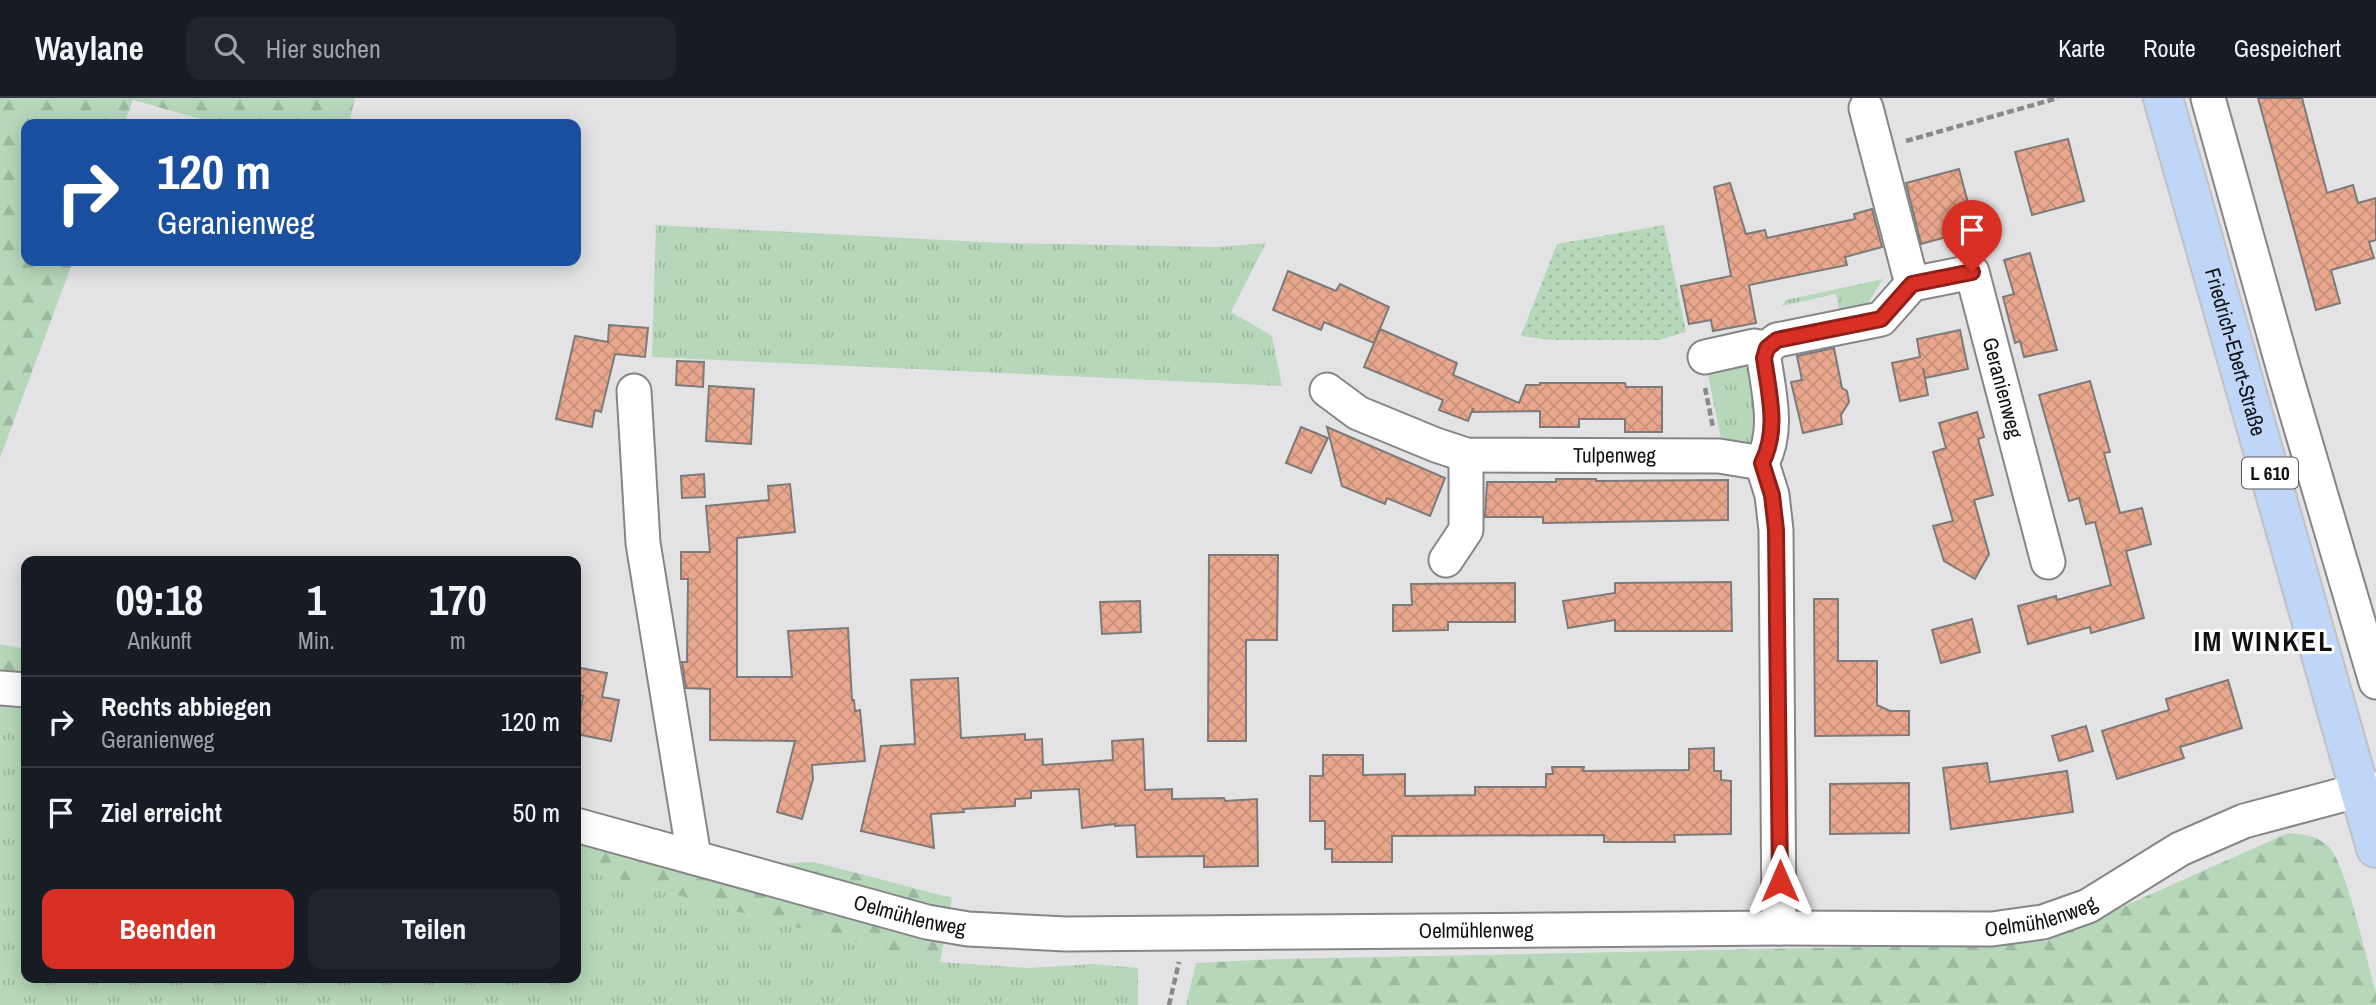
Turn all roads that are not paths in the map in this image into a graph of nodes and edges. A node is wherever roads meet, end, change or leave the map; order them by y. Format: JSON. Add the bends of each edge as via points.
{"nodes":[{"id":1,"x":2163,"y":98,"type":"edge"},
{"id":2,"x":2208,"y":98,"type":"edge"},
{"id":3,"x":1866,"y":108,"type":"dead end"},
{"id":4,"x":1912,"y":284,"type":"junction"},
{"id":5,"x":1772,"y":344,"type":"junction"},
{"id":6,"x":1705,"y":357,"type":"road end"},
{"id":7,"x":1327,"y":390,"type":"dead end"},
{"id":8,"x":634,"y":391,"type":"dead end"},
{"id":9,"x":1466,"y":455,"type":"junction"},
{"id":10,"x":1762,"y":463,"type":"junction"},
{"id":11,"x":1446,"y":560,"type":"dead end"},
{"id":12,"x":2048,"y":562,"type":"dead end"},
{"id":13,"x":2376,"y":682,"type":"edge"},
{"id":14,"x":0,"y":688,"type":"edge"},
{"id":15,"x":21,"y":690,"type":"edge"},
{"id":16,"x":2368,"y":790,"type":"edge"},
{"id":17,"x":581,"y":826,"type":"edge"},
{"id":18,"x":2376,"y":848,"type":"edge"},
{"id":19,"x":694,"y":857,"type":"junction"},
{"id":20,"x":1779,"y":928,"type":"junction"}],
"edges":[{"from":1,"to":16,"type":"main road","name":"Friedrich-Ebert-Straße","number":"L 610"},
{"from":2,"to":13,"type":"street","name":"Friedrich-Ebert-Straße"},
{"from":3,"to":4,"type":"street"},
{"from":4,"to":5,"type":"street","via":[[1881,319]]},
{"from":4,"to":12,"type":"street","name":"Geranienweg","via":[[1972,272]]},
{"from":5,"to":6,"type":"street"},
{"from":5,"to":10,"type":"street","via":[[1764,358],[1773,427]]},
{"from":7,"to":9,"type":"street","name":"Tulpenweg","via":[[1358,413]]},
{"from":8,"to":19,"type":"street","via":[[643,543]]},
{"from":9,"to":10,"type":"street","name":"Tulpenweg","via":[[1719,456]]},
{"from":9,"to":11,"type":"street","via":[[1466,530]]},
{"from":10,"to":20,"type":"street","via":[[1776,530]]},
{"from":14,"to":15,"type":"street"},
{"from":16,"to":18,"type":"main road","name":"Friedrich-Ebert-Straße","number":"L 610"},
{"from":16,"to":20,"type":"street","name":"Oelmühlenweg","via":[[2244,821],[2180,849],[2088,905],[2043,922],[1992,929]]},
{"from":17,"to":19,"type":"street","name":"Oelmühlenweg"},
{"from":19,"to":20,"type":"street","name":"Oelmühlenweg","via":[[937,925],[968,929],[1186,934]]}]}
